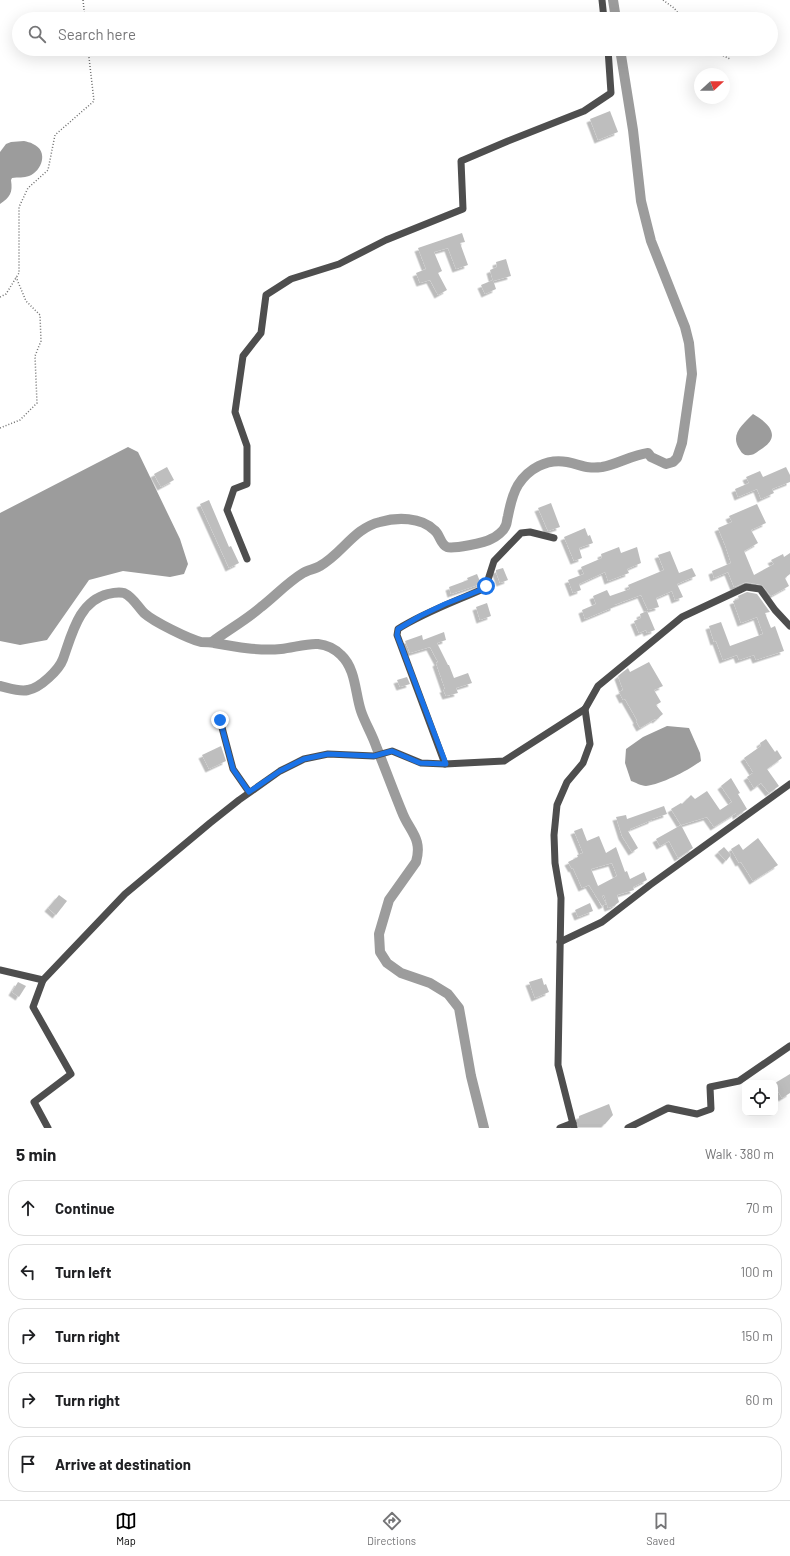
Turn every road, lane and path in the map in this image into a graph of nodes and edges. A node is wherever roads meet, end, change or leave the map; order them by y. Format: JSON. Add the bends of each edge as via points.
{"nodes":[{"id":1,"x":83,"y":0,"type":"edge"},
{"id":2,"x":602,"y":0,"type":"edge"},
{"id":3,"x":663,"y":0,"type":"edge"},
{"id":4,"x":84,"y":12,"type":"edge"},
{"id":5,"x":603,"y":12,"type":"edge"},
{"id":6,"x":677,"y":12,"type":"edge"},
{"id":7,"x":89,"y":56,"type":"edge"},
{"id":8,"x":608,"y":56,"type":"edge"},
{"id":9,"x":725,"y":56,"type":"edge"},
{"id":10,"x":730,"y":59,"type":"dead end"},
{"id":11,"x":16,"y":277,"type":"junction"},
{"id":12,"x":0,"y":297,"type":"edge"},
{"id":13,"x":0,"y":428,"type":"edge"},
{"id":14,"x":554,"y":538,"type":"dead end"},
{"id":15,"x":247,"y":559,"type":"dead end"},
{"id":16,"x":790,"y":626,"type":"edge"},
{"id":17,"x":585,"y":709,"type":"junction"},
{"id":18,"x":220,"y":720,"type":"dead end"},
{"id":19,"x":446,"y":764,"type":"junction"},
{"id":20,"x":790,"y":784,"type":"edge"},
{"id":21,"x":249,"y":792,"type":"junction"},
{"id":22,"x":560,"y":942,"type":"junction"},
{"id":23,"x":0,"y":970,"type":"edge"},
{"id":24,"x":43,"y":980,"type":"junction"},
{"id":25,"x":790,"y":1046,"type":"edge"},
{"id":26,"x":574,"y":1126,"type":"edge"},
{"id":27,"x":48,"y":1128,"type":"edge"},
{"id":28,"x":560,"y":1128,"type":"edge"},
{"id":29,"x":628,"y":1128,"type":"edge"}],
"edges":[{"from":1,"to":4,"type":"path"},
{"from":2,"to":5,"type":"street"},
{"from":3,"to":6,"type":"path"},
{"from":7,"to":11,"type":"path","via":[[94,101],[55,135],[48,170],[28,188],[19,207],[19,273]]},
{"from":8,"to":15,"type":"street","via":[[611,92],[584,111],[461,161],[463,208],[386,240],[339,264],[291,279],[266,295],[261,333],[244,356],[235,412],[247,446],[246,484],[234,489],[227,510]]},
{"from":9,"to":10,"type":"path"},
{"from":11,"to":12,"type":"path","via":[[6,294]]},
{"from":11,"to":13,"type":"path","via":[[26,302],[40,315],[41,341],[35,356],[37,403],[20,420]]},
{"from":14,"to":19,"type":"street","via":[[530,532],[521,533],[494,561],[483,589],[445,604],[398,629],[397,635]]},
{"from":16,"to":17,"type":"street","via":[[760,589],[746,587],[682,617],[598,686]]},
{"from":17,"to":19,"type":"street","via":[[504,761]]},
{"from":17,"to":22,"type":"street","via":[[590,744],[583,763],[567,782],[557,805],[554,835],[555,863],[561,898]]},
{"from":18,"to":21,"type":"street","via":[[233,769]]},
{"from":19,"to":21,"type":"street","via":[[420,763],[392,751],[374,756],[328,754],[304,759],[280,771]]},
{"from":20,"to":22,"type":"street","via":[[602,922]]},
{"from":21,"to":24,"type":"street","via":[[125,894]]},
{"from":22,"to":26,"type":"street","via":[[558,1065]]},
{"from":23,"to":24,"type":"street"},
{"from":24,"to":27,"type":"street","via":[[33,1007],[71,1074],[34,1102]]},
{"from":25,"to":29,"type":"street","via":[[739,1080],[710,1088],[711,1109],[697,1114],[668,1108]]},
{"from":26,"to":28,"type":"street"}]}
